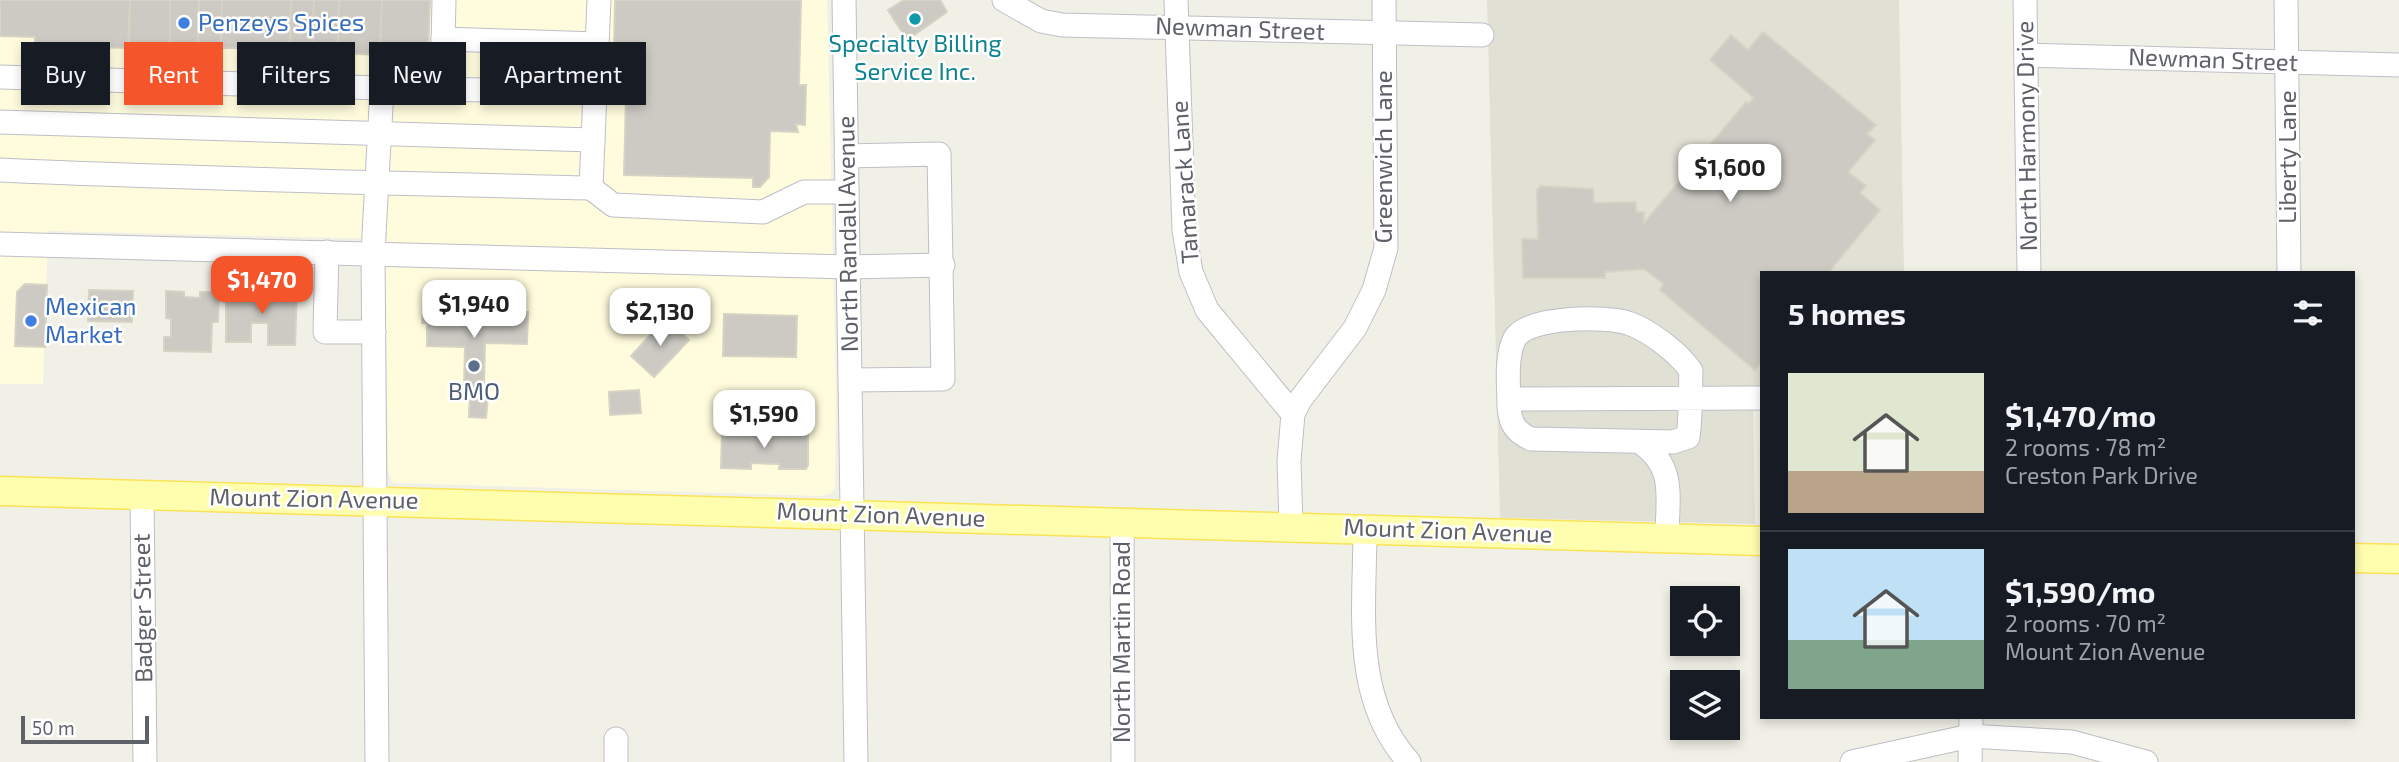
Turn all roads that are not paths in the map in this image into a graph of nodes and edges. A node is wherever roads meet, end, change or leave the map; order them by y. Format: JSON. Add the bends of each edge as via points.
{"nodes":[{"id":1,"x":444,"y":0,"type":"edge"},
{"id":2,"x":598,"y":0,"type":"edge"},
{"id":3,"x":844,"y":0,"type":"edge"},
{"id":4,"x":1004,"y":0,"type":"edge"},
{"id":5,"x":1176,"y":0,"type":"edge"},
{"id":6,"x":1384,"y":0,"type":"edge"},
{"id":7,"x":2025,"y":0,"type":"edge"},
{"id":8,"x":2286,"y":0,"type":"edge"},
{"id":9,"x":1176,"y":27,"type":"junction"},
{"id":10,"x":1384,"y":33,"type":"junction"},
{"id":11,"x":1482,"y":34,"type":"dead end"},
{"id":12,"x":443,"y":39,"type":"junction"},
{"id":13,"x":443,"y":42,"type":"edge"},
{"id":14,"x":535,"y":42,"type":"edge"},
{"id":15,"x":597,"y":42,"type":"edge"},
{"id":16,"x":2026,"y":55,"type":"junction"},
{"id":17,"x":2288,"y":62,"type":"junction"},
{"id":18,"x":2399,"y":65,"type":"edge"},
{"id":19,"x":0,"y":77,"type":"edge"},
{"id":20,"x":369,"y":88,"type":"edge"},
{"id":21,"x":381,"y":105,"type":"edge"},
{"id":22,"x":594,"y":105,"type":"edge"},
{"id":23,"x":0,"y":122,"type":"edge"},
{"id":24,"x":380,"y":132,"type":"junction"},
{"id":25,"x":593,"y":140,"type":"junction"},
{"id":26,"x":846,"y":156,"type":"junction"},
{"id":27,"x":0,"y":170,"type":"edge"},
{"id":28,"x":379,"y":182,"type":"junction"},
{"id":29,"x":591,"y":188,"type":"junction"},
{"id":30,"x":847,"y":192,"type":"junction"},
{"id":31,"x":0,"y":244,"type":"edge"},
{"id":32,"x":327,"y":252,"type":"junction"},
{"id":33,"x":373,"y":253,"type":"junction"},
{"id":34,"x":943,"y":265,"type":"junction"},
{"id":35,"x":848,"y":267,"type":"junction"},
{"id":36,"x":2029,"y":271,"type":"edge"},
{"id":37,"x":2289,"y":271,"type":"edge"},
{"id":38,"x":374,"y":332,"type":"junction"},
{"id":39,"x":850,"y":380,"type":"junction"},
{"id":40,"x":1690,"y":397,"type":"junction"},
{"id":41,"x":1760,"y":398,"type":"edge"},
{"id":42,"x":1509,"y":407,"type":"junction"},
{"id":43,"x":1293,"y":414,"type":"junction"},
{"id":44,"x":1640,"y":442,"type":"junction"},
{"id":45,"x":0,"y":491,"type":"edge"},
{"id":46,"x":142,"y":495,"type":"junction"},
{"id":47,"x":375,"y":500,"type":"junction"},
{"id":48,"x":853,"y":514,"type":"junction"},
{"id":49,"x":1122,"y":523,"type":"junction"},
{"id":50,"x":1291,"y":526,"type":"junction"},
{"id":51,"x":1365,"y":529,"type":"junction"},
{"id":52,"x":1667,"y":538,"type":"junction"},
{"id":53,"x":1760,"y":541,"type":"edge"},
{"id":54,"x":2355,"y":558,"type":"edge"},
{"id":55,"x":2399,"y":559,"type":"edge"},
{"id":56,"x":1970,"y":727,"type":"edge"},
{"id":57,"x":145,"y":762,"type":"edge"},
{"id":58,"x":377,"y":762,"type":"edge"},
{"id":59,"x":856,"y":762,"type":"edge"},
{"id":60,"x":1123,"y":762,"type":"edge"},
{"id":61,"x":1409,"y":762,"type":"edge"},
{"id":62,"x":1852,"y":762,"type":"edge"},
{"id":63,"x":1970,"y":762,"type":"edge"},
{"id":64,"x":2146,"y":762,"type":"edge"}],
"edges":[{"from":1,"to":12,"type":"street"},
{"from":2,"to":15,"type":"street"},
{"from":3,"to":26,"type":"street","name":"North Randall Avenue"},
{"from":4,"to":9,"type":"street","name":"Newman Street","via":[[1041,21]]},
{"from":5,"to":9,"type":"street","name":"Tamarack Lane"},
{"from":6,"to":10,"type":"street","name":"Greenwich Lane"},
{"from":7,"to":16,"type":"street","name":"North Harmony Drive"},
{"from":8,"to":17,"type":"street","name":"Liberty Lane"},
{"from":9,"to":10,"type":"street","name":"Newman Street"},
{"from":9,"to":43,"type":"street","name":"Tamarack Lane","via":[[1184,230],[1191,272],[1207,310]]},
{"from":10,"to":11,"type":"street","name":"Newman Street"},
{"from":10,"to":43,"type":"street","name":"Greenwich Lane","via":[[1386,248],[1374,290],[1355,328]]},
{"from":12,"to":13,"type":"street"},
{"from":12,"to":14,"type":"street"},
{"from":16,"to":17,"type":"street","name":"Newman Street"},
{"from":16,"to":36,"type":"street","name":"North Harmony Drive"},
{"from":17,"to":18,"type":"street","name":"Newman Street"},
{"from":17,"to":37,"type":"street","name":"Liberty Lane"},
{"from":19,"to":20,"type":"street"},
{"from":21,"to":24,"type":"street"},
{"from":22,"to":25,"type":"street"},
{"from":23,"to":24,"type":"street"},
{"from":24,"to":25,"type":"street"},
{"from":24,"to":28,"type":"street"},
{"from":25,"to":29,"type":"street"},
{"from":26,"to":30,"type":"street","name":"North Randall Avenue"},
{"from":26,"to":34,"type":"street","via":[[939,153]]},
{"from":27,"to":28,"type":"street"},
{"from":28,"to":29,"type":"street"},
{"from":28,"to":33,"type":"street"},
{"from":29,"to":30,"type":"street","via":[[613,205],[763,212],[804,192]]},
{"from":30,"to":35,"type":"street","name":"North Randall Avenue"},
{"from":31,"to":32,"type":"street"},
{"from":32,"to":33,"type":"street"},
{"from":32,"to":38,"type":"street","via":[[326,332]]},
{"from":33,"to":35,"type":"street"},
{"from":33,"to":38,"type":"street"},
{"from":34,"to":35,"type":"street"},
{"from":34,"to":39,"type":"street","via":[[943,379]]},
{"from":35,"to":39,"type":"street","name":"North Randall Avenue"},
{"from":38,"to":47,"type":"street"},
{"from":39,"to":48,"type":"street","name":"North Randall Avenue"},
{"from":40,"to":41,"type":"street"},
{"from":40,"to":42,"type":"street","via":[[1523,397]]},
{"from":40,"to":42,"type":"street","via":[[1691,372],[1686,363],[1628,323],[1548,321],[1534,323],[1515,338]]},
{"from":40,"to":44,"type":"street","via":[[1688,437]]},
{"from":42,"to":44,"type":"street","via":[[1510,422],[1531,439]]},
{"from":43,"to":50,"type":"street"},
{"from":44,"to":52,"type":"street","via":[[1663,463],[1668,482]]},
{"from":45,"to":46,"type":"main road","name":"Mount Zion Avenue"},
{"from":46,"to":47,"type":"main road","name":"Mount Zion Avenue"},
{"from":46,"to":57,"type":"street","name":"Badger Street"},
{"from":47,"to":48,"type":"main road","name":"Mount Zion Avenue"},
{"from":47,"to":58,"type":"street"},
{"from":48,"to":49,"type":"main road","name":"Mount Zion Avenue"},
{"from":48,"to":59,"type":"street","name":"North Randall Avenue"},
{"from":49,"to":50,"type":"main road","name":"Mount Zion Avenue"},
{"from":49,"to":60,"type":"street","name":"North Martin Road"},
{"from":50,"to":51,"type":"main road","name":"Mount Zion Avenue"},
{"from":51,"to":52,"type":"main road","name":"Mount Zion Avenue"},
{"from":51,"to":61,"type":"street","via":[[1365,661],[1373,701],[1391,742]]},
{"from":52,"to":53,"type":"main road","name":"Mount Zion Avenue"},
{"from":54,"to":55,"type":"main road"},
{"from":56,"to":62,"type":"street"},
{"from":56,"to":63,"type":"street"},
{"from":56,"to":64,"type":"street","via":[[2072,742]]}]}
